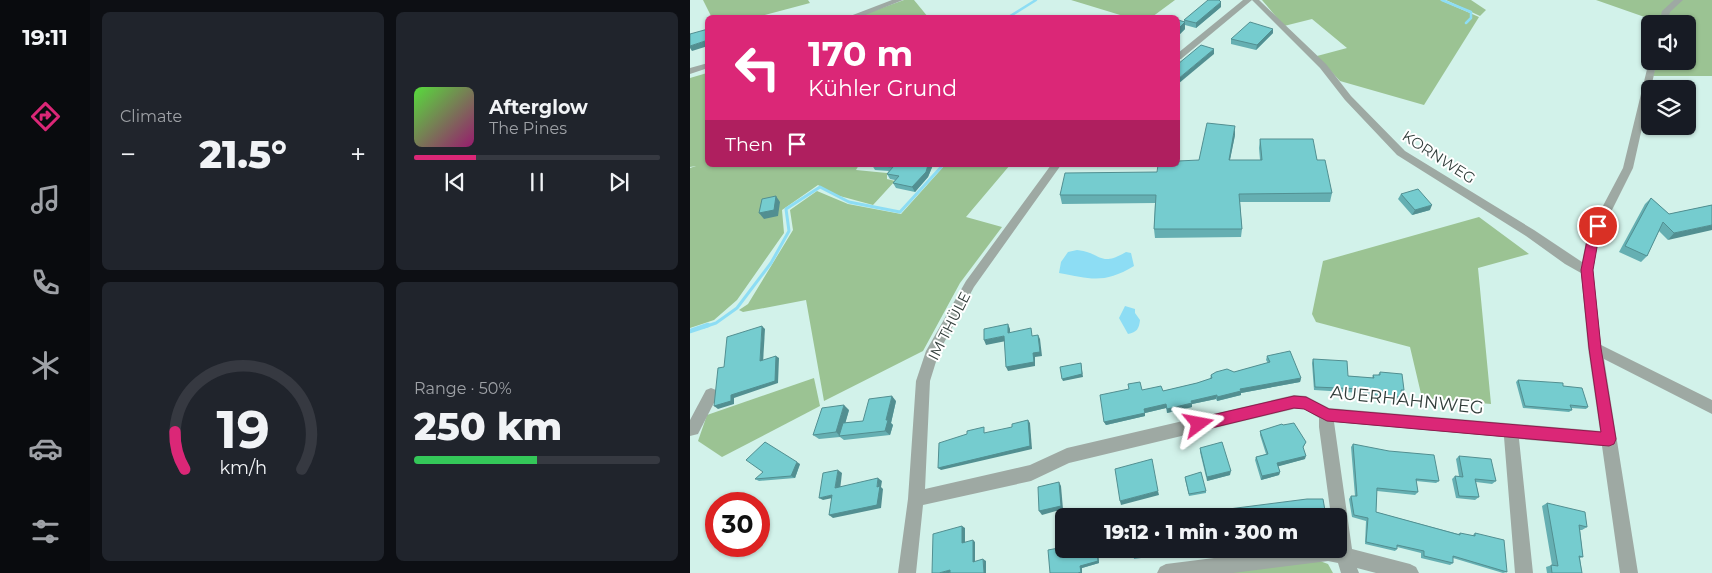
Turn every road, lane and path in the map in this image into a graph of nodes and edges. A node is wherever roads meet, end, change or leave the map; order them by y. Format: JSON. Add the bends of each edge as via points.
{"nodes":[{"id":1,"x":900,"y":0,"type":"edge"},
{"id":2,"x":1248,"y":0,"type":"edge"},
{"id":3,"x":1255,"y":0,"type":"edge"},
{"id":4,"x":1679,"y":0,"type":"edge"},
{"id":5,"x":858,"y":15,"type":"edge"},
{"id":6,"x":1665,"y":15,"type":"edge"},
{"id":7,"x":1180,"y":55,"type":"edge"},
{"id":8,"x":705,"y":66,"type":"edge"},
{"id":9,"x":1651,"y":70,"type":"edge"},
{"id":10,"x":690,"y":71,"type":"edge"},
{"id":11,"x":1055,"y":167,"type":"edge"},
{"id":12,"x":1587,"y":270,"type":"junction"},
{"id":13,"x":1595,"y":348,"type":"junction"},
{"id":14,"x":711,"y":395,"type":"dead end"},
{"id":15,"x":1712,"y":407,"type":"edge"},
{"id":16,"x":1327,"y":415,"type":"junction"},
{"id":17,"x":690,"y":429,"type":"edge"},
{"id":18,"x":1511,"y":430,"type":"junction"},
{"id":19,"x":1609,"y":439,"type":"junction"},
{"id":20,"x":916,"y":499,"type":"junction"},
{"id":21,"x":1338,"y":508,"type":"edge"},
{"id":22,"x":1347,"y":557,"type":"edge"},
{"id":23,"x":1282,"y":558,"type":"edge"},
{"id":24,"x":1345,"y":558,"type":"edge"},
{"id":25,"x":907,"y":573,"type":"edge"},
{"id":26,"x":1166,"y":573,"type":"edge"},
{"id":27,"x":1350,"y":573,"type":"edge"},
{"id":28,"x":1410,"y":573,"type":"edge"},
{"id":29,"x":1524,"y":573,"type":"edge"},
{"id":30,"x":1629,"y":573,"type":"edge"}],
"edges":[{"from":1,"to":5,"type":"street"},
{"from":2,"to":7,"type":"street"},
{"from":3,"to":12,"type":"street","name":"KORNWEG","via":[[1323,66],[1348,98],[1401,153],[1523,228],[1569,262]]},
{"from":4,"to":6,"type":"street"},
{"from":8,"to":10,"type":"street"},
{"from":9,"to":12,"type":"street","via":[[1628,168],[1593,236]]},
{"from":11,"to":20,"type":"street","name":"IM THÜLE","via":[[970,284],[933,351],[923,381]]},
{"from":12,"to":13,"type":"street"},
{"from":13,"to":15,"type":"street"},
{"from":13,"to":19,"type":"street"},
{"from":14,"to":17,"type":"street","via":[[693,429]]},
{"from":16,"to":18,"type":"street","name":"AUERHAHNWEG"},
{"from":16,"to":20,"type":"street","name":"AUERHAHNWEG","via":[[1306,403],[1294,402],[1067,456],[1031,473]]},
{"from":16,"to":21,"type":"street"},
{"from":18,"to":19,"type":"street","name":"AUERHAHNWEG"},
{"from":18,"to":29,"type":"street"},
{"from":19,"to":30,"type":"street"},
{"from":20,"to":25,"type":"street","name":"IM THÜLE"},
{"from":22,"to":28,"type":"street"},
{"from":23,"to":26,"type":"street"},
{"from":24,"to":27,"type":"street"}]}
